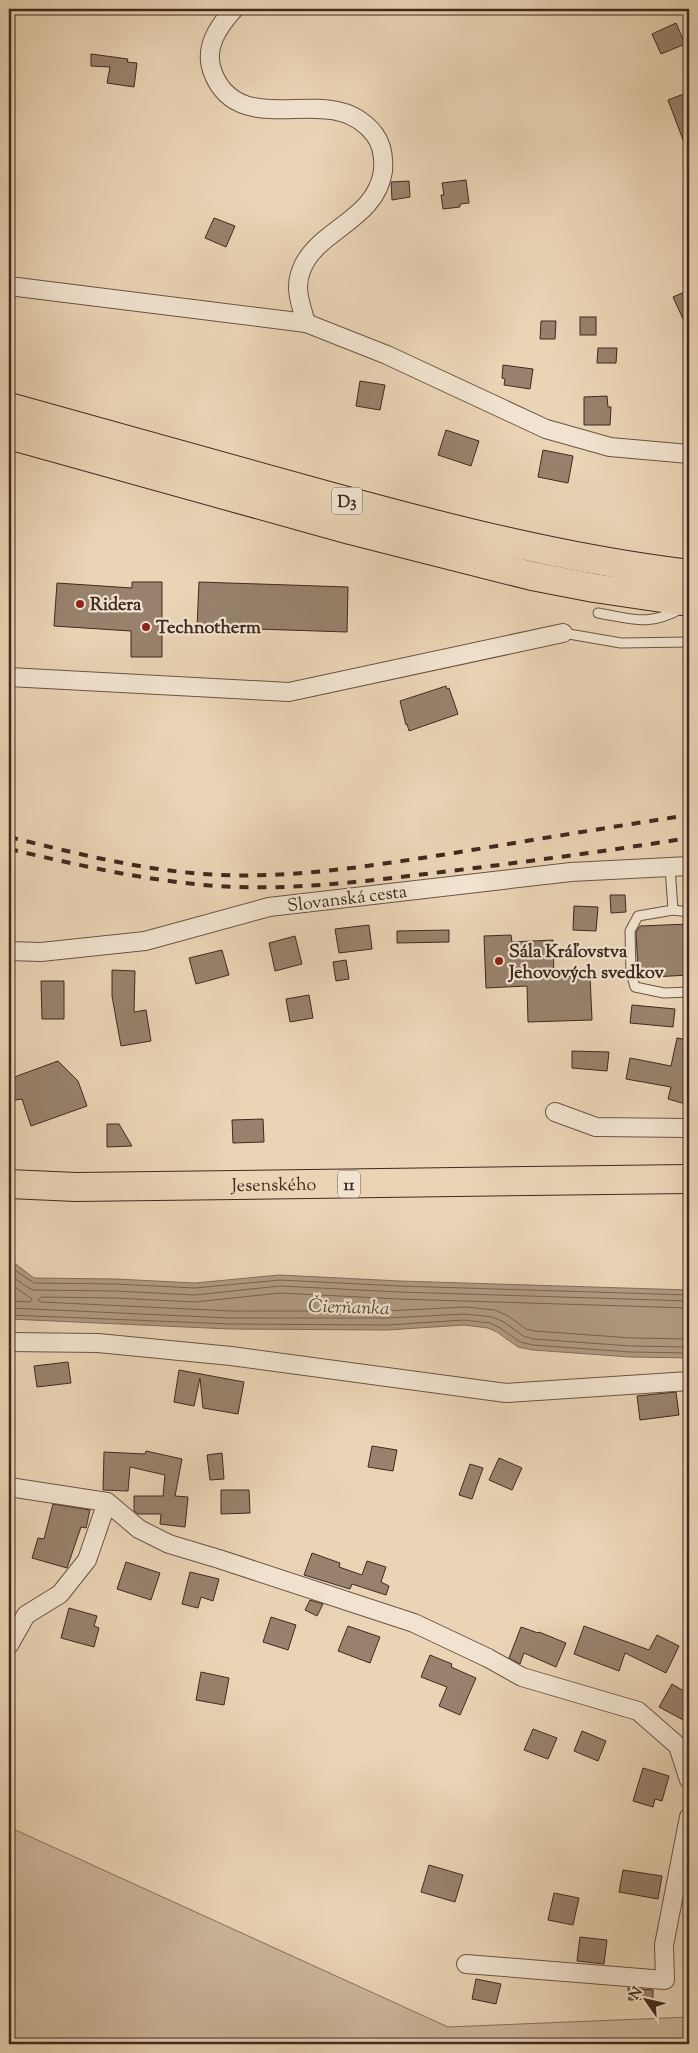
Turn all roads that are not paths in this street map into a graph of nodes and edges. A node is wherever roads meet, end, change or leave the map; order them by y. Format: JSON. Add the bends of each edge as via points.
{"nodes":[{"id":1,"x":234,"y":9,"type":"edge"},
{"id":2,"x":9,"y":286,"type":"edge"},
{"id":3,"x":306,"y":322,"type":"junction"},
{"id":4,"x":9,"y":406,"type":"edge"},
{"id":5,"x":9,"y":435,"type":"edge"},
{"id":6,"x":689,"y":454,"type":"edge"},
{"id":7,"x":689,"y":574,"type":"edge"},
{"id":8,"x":689,"y":603,"type":"edge"},
{"id":9,"x":598,"y":613,"type":"dead end"},
{"id":10,"x":563,"y":633,"type":"joint"},
{"id":11,"x":689,"y":642,"type":"edge"},
{"id":12,"x":9,"y":677,"type":"edge"},
{"id":13,"x":689,"y":866,"type":"edge"},
{"id":14,"x":670,"y":867,"type":"junction"},
{"id":15,"x":673,"y":910,"type":"junction"},
{"id":16,"x":689,"y":912,"type":"edge"},
{"id":17,"x":9,"y":951,"type":"edge"},
{"id":18,"x":689,"y":992,"type":"edge"},
{"id":19,"x":555,"y":1112,"type":"dead end"},
{"id":20,"x":689,"y":1128,"type":"edge"},
{"id":21,"x":689,"y":1179,"type":"edge"},
{"id":22,"x":9,"y":1184,"type":"edge"},
{"id":23,"x":9,"y":1342,"type":"edge"},
{"id":24,"x":689,"y":1381,"type":"edge"},
{"id":25,"x":9,"y":1487,"type":"edge"},
{"id":26,"x":107,"y":1502,"type":"junction"},
{"id":27,"x":9,"y":1645,"type":"edge"},
{"id":28,"x":689,"y":1780,"type":"edge"},
{"id":29,"x":689,"y":1820,"type":"edge"},
{"id":30,"x":466,"y":1964,"type":"dead end"}],
"edges":[{"from":1,"to":3,"type":"street","via":[[215,33],[211,45],[211,69],[222,90],[257,108],[342,112],[366,125],[380,143],[383,154],[382,176],[374,196],[366,207],[314,250],[301,270],[298,291]]},
{"from":2,"to":3,"type":"street"},
{"from":3,"to":6,"type":"street","via":[[387,355],[546,430],[610,446]]},
{"from":4,"to":7,"type":"main road","number":"D3","via":[[453,529],[542,550]]},
{"from":5,"to":8,"type":"main road","number":"D3","via":[[350,530],[532,576]]},
{"from":8,"to":9,"type":"lane","via":[[652,621]]},
{"from":10,"to":11,"type":"lane","via":[[621,643]]},
{"from":10,"to":12,"type":"street","via":[[289,692]]},
{"from":13,"to":14,"type":"street","name":"Slovanská cesta"},
{"from":14,"to":15,"type":"lane"},
{"from":14,"to":17,"type":"street","name":"Slovanská cesta","via":[[571,872],[269,907],[145,941],[41,952]]},
{"from":15,"to":16,"type":"lane"},
{"from":15,"to":18,"type":"lane","via":[[638,916],[630,931],[631,973],[635,988],[664,993]]},
{"from":19,"to":20,"type":"street","via":[[596,1127]]},
{"from":21,"to":22,"type":"main road","name":"Jesenského","number":"11","via":[[76,1187]]},
{"from":23,"to":24,"type":"street","via":[[98,1343],[231,1356],[506,1393]]},
{"from":25,"to":26,"type":"street"},
{"from":26,"to":27,"type":"street","via":[[87,1560],[60,1594],[26,1616]]},
{"from":26,"to":28,"type":"street","via":[[139,1529],[169,1544],[414,1623],[522,1677],[638,1711],[678,1746]]},
{"from":29,"to":30,"type":"street","via":[[664,1945],[665,1980]]}]}
